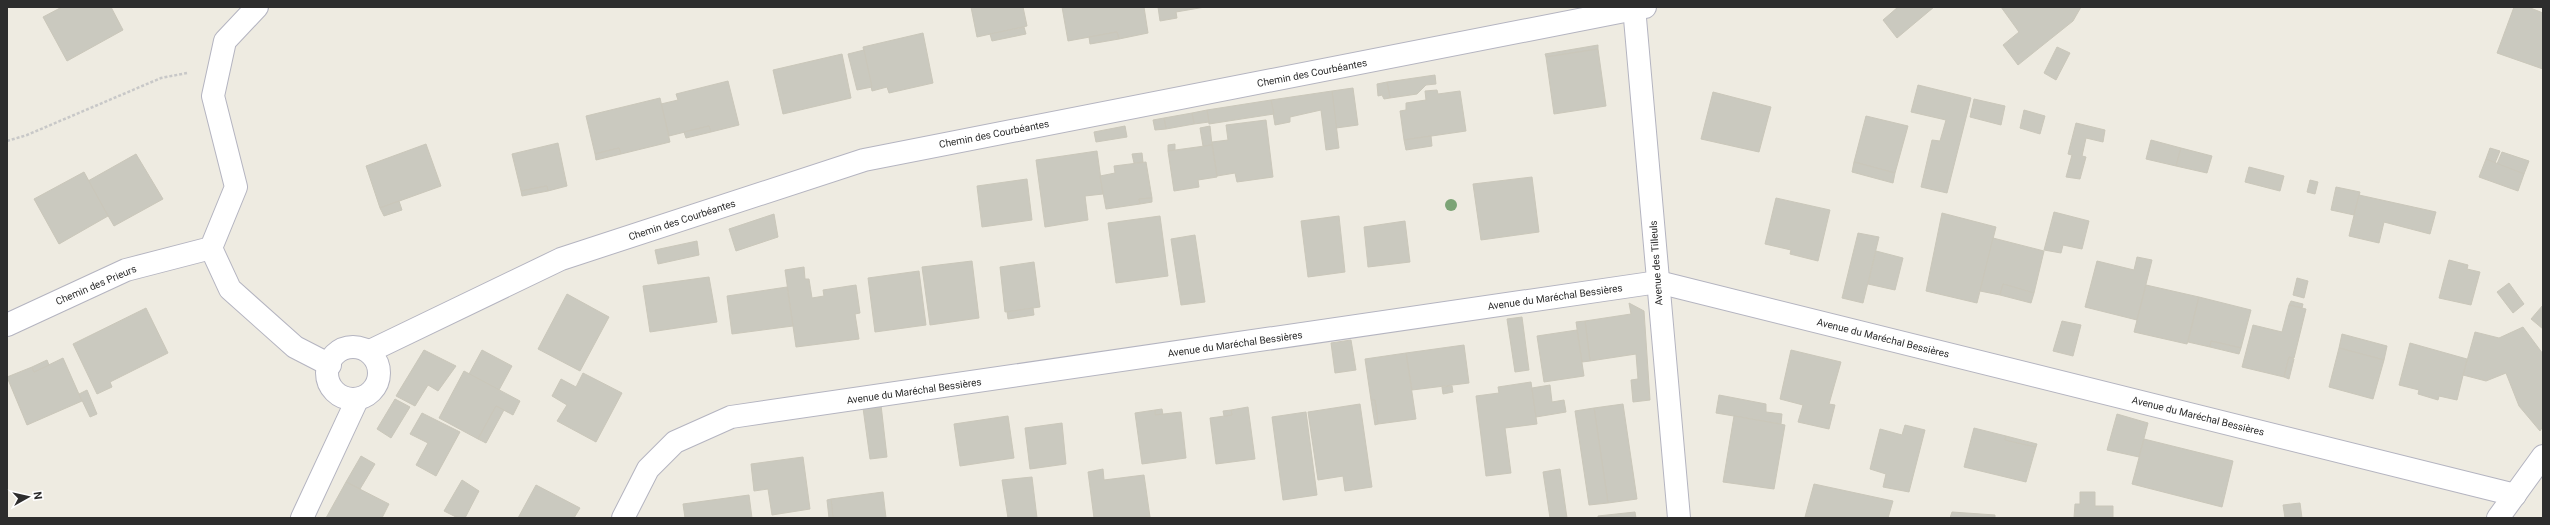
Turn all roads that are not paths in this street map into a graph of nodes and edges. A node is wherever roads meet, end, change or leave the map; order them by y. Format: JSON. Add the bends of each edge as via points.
{"nodes":[{"id":1,"x":257,"y":7,"type":"edge"},
{"id":2,"x":1638,"y":8,"type":"edge"},
{"id":3,"x":211,"y":248,"type":"junction"},
{"id":4,"x":1658,"y":282,"type":"junction"},
{"id":5,"x":7,"y":325,"type":"edge"},
{"id":6,"x":370,"y":351,"type":"junction"},
{"id":7,"x":330,"y":365,"type":"junction"},
{"id":8,"x":357,"y":400,"type":"junction"},
{"id":9,"x":2543,"y":456,"type":"edge"},
{"id":10,"x":2515,"y":495,"type":"junction"},
{"id":11,"x":302,"y":518,"type":"edge"},
{"id":12,"x":623,"y":518,"type":"edge"},
{"id":13,"x":1679,"y":518,"type":"edge"},
{"id":14,"x":2498,"y":518,"type":"edge"}],
"edges":[{"from":1,"to":3,"type":"street","via":[[225,40],[212,96],[236,187]]},
{"from":2,"to":4,"type":"street","name":"Avenue des Tilleuls"},
{"from":2,"to":6,"type":"street","name":"Chemin des Courbéantes","via":[[864,160],[561,259]]},
{"from":3,"to":5,"type":"street","name":"Chemin des Prieurs","via":[[126,270]]},
{"from":3,"to":7,"type":"street","via":[[230,289],[295,348]]},
{"from":4,"to":10,"type":"street","name":"Avenue du Maréchal Bessières"},
{"from":4,"to":12,"type":"street","name":"Avenue du Maréchal Bessières","via":[[732,417],[675,442],[648,469]]},
{"from":4,"to":13,"type":"street","name":"Avenue des Tilleuls"},
{"from":6,"to":7,"type":"street","via":[[350,346],[332,356]]},
{"from":6,"to":8,"type":"street","via":[[380,369],[376,389]]},
{"from":7,"to":8,"type":"street","via":[[327,377],[333,390],[337,394]]},
{"from":8,"to":11,"type":"street"},
{"from":9,"to":10,"type":"street"},
{"from":10,"to":14,"type":"street"}]}
